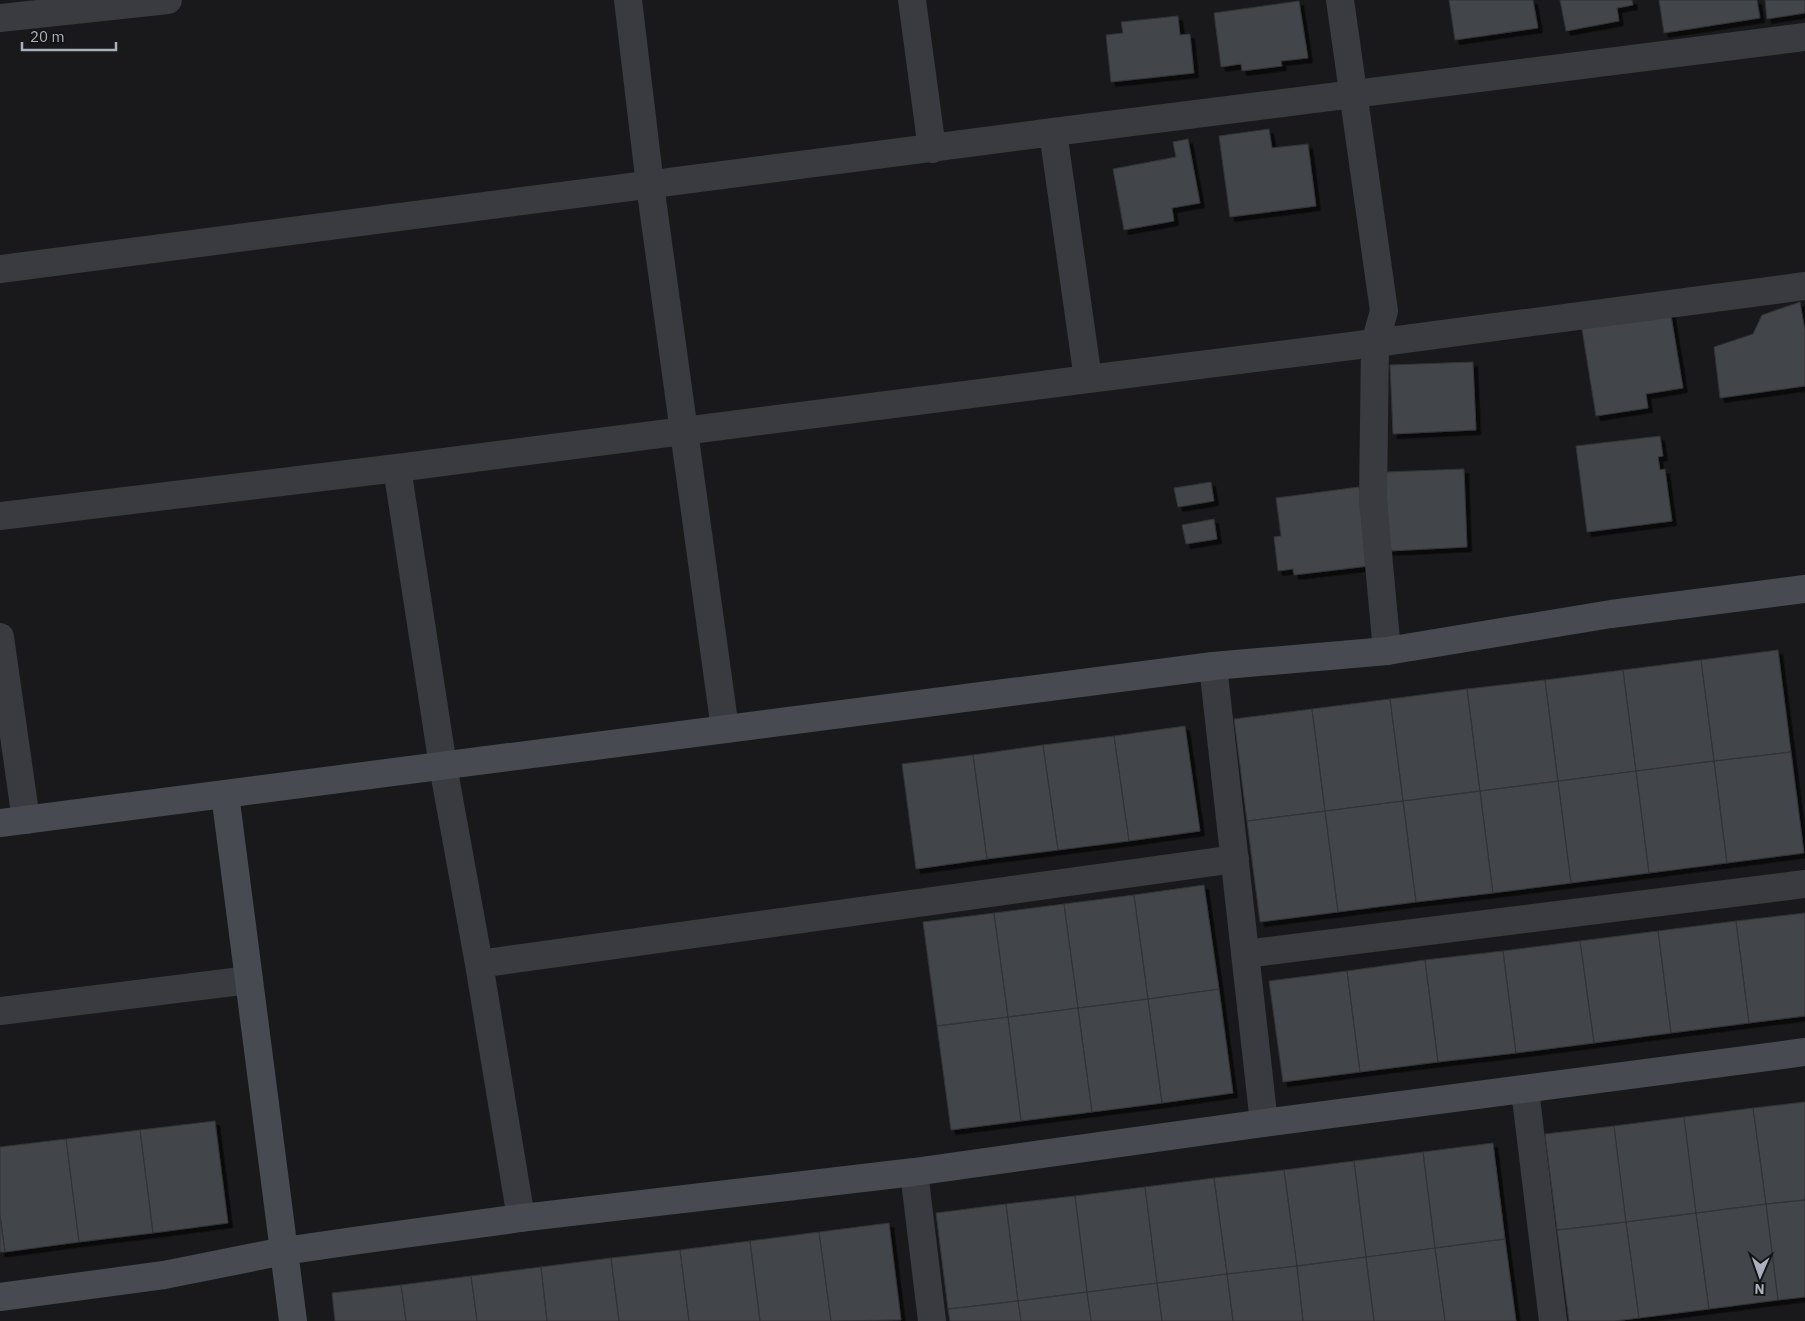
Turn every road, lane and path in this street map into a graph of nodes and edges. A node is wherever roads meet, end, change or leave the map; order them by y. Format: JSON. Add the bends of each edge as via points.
{"nodes":[{"id":1,"x":168,"y":0,"type":"edge"},
{"id":2,"x":628,"y":0,"type":"edge"},
{"id":3,"x":912,"y":0,"type":"edge"},
{"id":4,"x":1340,"y":0,"type":"edge"},
{"id":5,"x":0,"y":18,"type":"edge"},
{"id":6,"x":1805,"y":37,"type":"edge"},
{"id":7,"x":1353,"y":94,"type":"junction"},
{"id":8,"x":1053,"y":132,"type":"junction"},
{"id":9,"x":932,"y":148,"type":"junction"},
{"id":10,"x":650,"y":185,"type":"junction"},
{"id":11,"x":0,"y":269,"type":"edge"},
{"id":12,"x":1805,"y":286,"type":"edge"},
{"id":13,"x":1375,"y":343,"type":"junction"},
{"id":14,"x":1088,"y":379,"type":"junction"},
{"id":15,"x":683,"y":431,"type":"junction"},
{"id":16,"x":397,"y":468,"type":"junction"},
{"id":17,"x":0,"y":516,"type":"edge"},
{"id":18,"x":1805,"y":589,"type":"edge"},
{"id":19,"x":1805,"y":593,"type":"edge"},
{"id":20,"x":0,"y":637,"type":"edge"},
{"id":21,"x":1387,"y":651,"type":"junction"},
{"id":22,"x":1213,"y":666,"type":"junction"},
{"id":23,"x":725,"y":729,"type":"junction"},
{"id":24,"x":443,"y":766,"type":"junction"},
{"id":25,"x":225,"y":794,"type":"junction"},
{"id":26,"x":13,"y":822,"type":"edge"},
{"id":27,"x":1235,"y":859,"type":"junction"},
{"id":28,"x":1805,"y":884,"type":"edge"},
{"id":29,"x":1246,"y":954,"type":"junction"},
{"id":30,"x":479,"y":964,"type":"junction"},
{"id":31,"x":249,"y":980,"type":"junction"},
{"id":32,"x":0,"y":1011,"type":"edge"},
{"id":33,"x":1805,"y":1052,"type":"edge"},
{"id":34,"x":1525,"y":1090,"type":"junction"},
{"id":35,"x":1264,"y":1123,"type":"junction"},
{"id":36,"x":914,"y":1172,"type":"junction"},
{"id":37,"x":521,"y":1218,"type":"junction"},
{"id":38,"x":284,"y":1251,"type":"junction"},
{"id":39,"x":0,"y":1297,"type":"edge"},
{"id":40,"x":293,"y":1321,"type":"edge"},
{"id":41,"x":932,"y":1321,"type":"edge"},
{"id":42,"x":1553,"y":1321,"type":"edge"}],
"edges":[{"from":1,"to":5,"type":"street"},
{"from":2,"to":10,"type":"street"},
{"from":3,"to":9,"type":"street"},
{"from":4,"to":7,"type":"street"},
{"from":6,"to":7,"type":"street"},
{"from":7,"to":8,"type":"street"},
{"from":7,"to":13,"type":"street","via":[[1384,311]]},
{"from":8,"to":9,"type":"street"},
{"from":8,"to":14,"type":"street"},
{"from":9,"to":10,"type":"street"},
{"from":10,"to":11,"type":"street"},
{"from":10,"to":15,"type":"street"},
{"from":12,"to":13,"type":"street"},
{"from":13,"to":14,"type":"street"},
{"from":13,"to":21,"type":"street","via":[[1373,500]]},
{"from":14,"to":15,"type":"street"},
{"from":15,"to":16,"type":"street"},
{"from":15,"to":23,"type":"street"},
{"from":16,"to":17,"type":"street"},
{"from":16,"to":24,"type":"street"},
{"from":18,"to":19,"type":"street"},
{"from":18,"to":21,"type":"street","via":[[1611,614]]},
{"from":20,"to":26,"type":"street"},
{"from":21,"to":22,"type":"street"},
{"from":22,"to":23,"type":"street"},
{"from":22,"to":27,"type":"street"},
{"from":23,"to":24,"type":"street"},
{"from":24,"to":25,"type":"street"},
{"from":24,"to":30,"type":"street"},
{"from":25,"to":26,"type":"street"},
{"from":25,"to":31,"type":"street"},
{"from":27,"to":29,"type":"street"},
{"from":27,"to":30,"type":"street"},
{"from":28,"to":29,"type":"street"},
{"from":29,"to":35,"type":"street"},
{"from":30,"to":37,"type":"street"},
{"from":31,"to":32,"type":"street"},
{"from":31,"to":38,"type":"street"},
{"from":33,"to":34,"type":"street"},
{"from":34,"to":35,"type":"street"},
{"from":34,"to":42,"type":"street"},
{"from":35,"to":36,"type":"street"},
{"from":36,"to":37,"type":"street"},
{"from":36,"to":41,"type":"street"},
{"from":37,"to":38,"type":"street"},
{"from":38,"to":39,"type":"street","via":[[164,1275]]},
{"from":38,"to":40,"type":"street"}]}
